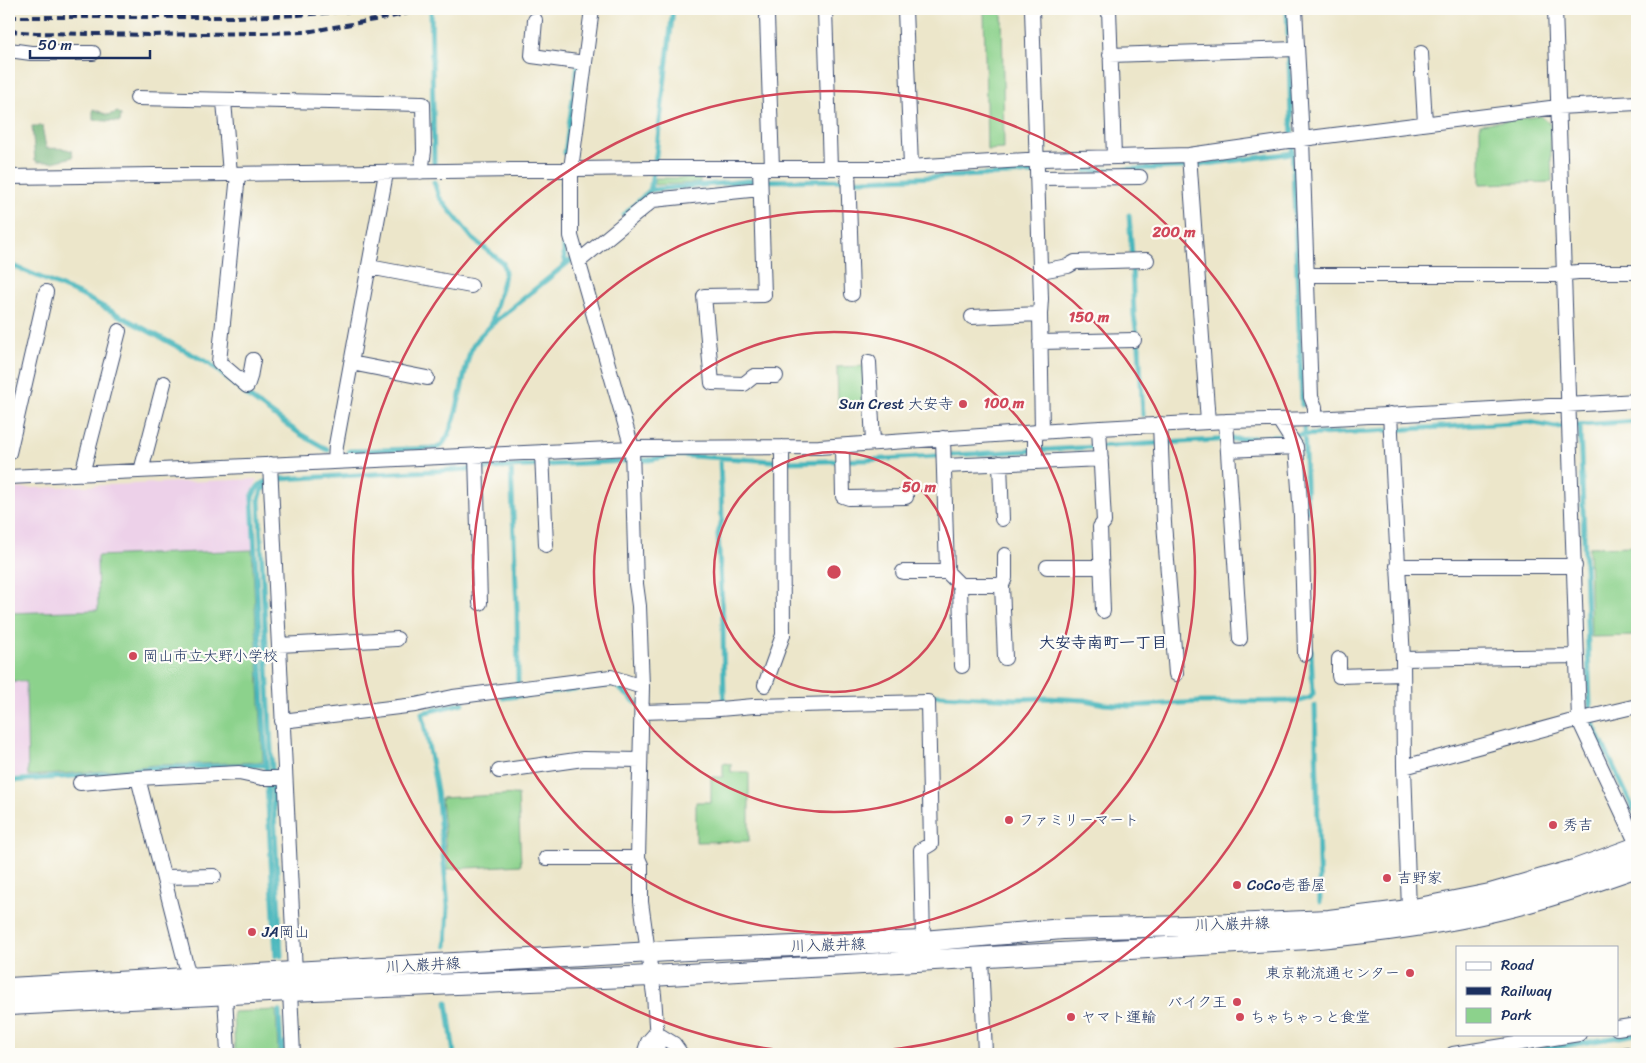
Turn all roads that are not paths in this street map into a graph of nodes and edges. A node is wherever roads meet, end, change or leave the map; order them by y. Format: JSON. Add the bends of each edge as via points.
{"nodes":[{"id":1,"x":592,"y":9,"type":"edge"},
{"id":2,"x":825,"y":9,"type":"edge"},
{"id":3,"x":905,"y":9,"type":"edge"},
{"id":4,"x":1032,"y":9,"type":"edge"},
{"id":5,"x":1109,"y":9,"type":"edge"},
{"id":6,"x":1295,"y":9,"type":"edge"},
{"id":7,"x":1555,"y":9,"type":"edge"},
{"id":8,"x":767,"y":16,"type":"dead end"},
{"id":9,"x":535,"y":20,"type":"dead end"},
{"id":10,"x":1291,"y":49,"type":"junction"},
{"id":11,"x":9,"y":50,"type":"edge"},
{"id":12,"x":93,"y":53,"type":"dead end"},
{"id":13,"x":1421,"y":53,"type":"dead end"},
{"id":14,"x":1110,"y":55,"type":"junction"},
{"id":15,"x":580,"y":62,"type":"junction"},
{"id":16,"x":137,"y":98,"type":"dead end"},
{"id":17,"x":224,"y":101,"type":"junction"},
{"id":18,"x":1637,"y":104,"type":"edge"},
{"id":19,"x":1558,"y":107,"type":"junction"},
{"id":20,"x":1425,"y":123,"type":"junction"},
{"id":21,"x":1295,"y":140,"type":"junction"},
{"id":22,"x":1114,"y":158,"type":"junction"},
{"id":23,"x":1189,"y":163,"type":"junction"},
{"id":24,"x":911,"y":167,"type":"junction"},
{"id":25,"x":830,"y":168,"type":"junction"},
{"id":26,"x":571,"y":169,"type":"junction"},
{"id":27,"x":1037,"y":171,"type":"junction"},
{"id":28,"x":422,"y":172,"type":"junction"},
{"id":29,"x":386,"y":173,"type":"junction"},
{"id":30,"x":234,"y":174,"type":"junction"},
{"id":31,"x":848,"y":176,"type":"junction"},
{"id":32,"x":9,"y":177,"type":"edge"},
{"id":33,"x":763,"y":177,"type":"junction"},
{"id":34,"x":1140,"y":177,"type":"dead end"},
{"id":35,"x":576,"y":255,"type":"junction"},
{"id":36,"x":1147,"y":260,"type":"dead end"},
{"id":37,"x":369,"y":267,"type":"junction"},
{"id":38,"x":1041,"y":271,"type":"junction"},
{"id":39,"x":1637,"y":272,"type":"edge"},
{"id":40,"x":1563,"y":273,"type":"junction"},
{"id":41,"x":1306,"y":275,"type":"junction"},
{"id":42,"x":471,"y":286,"type":"dead end"},
{"id":43,"x":46,"y":292,"type":"dead end"},
{"id":44,"x":852,"y":294,"type":"dead end"},
{"id":45,"x":1040,"y":314,"type":"junction"},
{"id":46,"x":972,"y":317,"type":"dead end"},
{"id":47,"x":119,"y":331,"type":"dead end"},
{"id":48,"x":1134,"y":340,"type":"dead end"},
{"id":49,"x":1040,"y":342,"type":"junction"},
{"id":50,"x":253,"y":360,"type":"dead end"},
{"id":51,"x":869,"y":362,"type":"dead end"},
{"id":52,"x":351,"y":363,"type":"junction"},
{"id":53,"x":776,"y":376,"type":"dead end"},
{"id":54,"x":427,"y":378,"type":"dead end"},
{"id":55,"x":164,"y":383,"type":"dead end"},
{"id":56,"x":1637,"y":401,"type":"edge"},
{"id":57,"x":1568,"y":404,"type":"junction"},
{"id":58,"x":1390,"y":418,"type":"junction"},
{"id":59,"x":1315,"y":419,"type":"junction"},
{"id":60,"x":1208,"y":422,"type":"junction"},
{"id":61,"x":1282,"y":424,"type":"junction"},
{"id":62,"x":1226,"y":426,"type":"junction"},
{"id":63,"x":1160,"y":430,"type":"junction"},
{"id":64,"x":873,"y":443,"type":"junction"},
{"id":65,"x":1294,"y":444,"type":"junction"},
{"id":66,"x":1036,"y":445,"type":"junction"},
{"id":67,"x":1100,"y":445,"type":"junction"},
{"id":68,"x":1228,"y":448,"type":"junction"},
{"id":69,"x":9,"y":453,"type":"edge"},
{"id":70,"x":944,"y":454,"type":"junction"},
{"id":71,"x":842,"y":455,"type":"junction"},
{"id":72,"x":632,"y":457,"type":"junction"},
{"id":73,"x":782,"y":457,"type":"junction"},
{"id":74,"x":336,"y":462,"type":"junction"},
{"id":75,"x":542,"y":462,"type":"junction"},
{"id":76,"x":1000,"y":463,"type":"junction"},
{"id":77,"x":476,"y":464,"type":"junction"},
{"id":78,"x":270,"y":470,"type":"junction"},
{"id":79,"x":141,"y":471,"type":"junction"},
{"id":80,"x":82,"y":474,"type":"junction"},
{"id":81,"x":9,"y":477,"type":"edge"},
{"id":82,"x":906,"y":497,"type":"dead end"},
{"id":83,"x":1002,"y":519,"type":"dead end"},
{"id":84,"x":546,"y":545,"type":"dead end"},
{"id":85,"x":1005,"y":555,"type":"dead end"},
{"id":86,"x":1397,"y":566,"type":"junction"},
{"id":87,"x":1575,"y":566,"type":"junction"},
{"id":88,"x":1047,"y":567,"type":"dead end"},
{"id":89,"x":1102,"y":567,"type":"junction"},
{"id":90,"x":903,"y":572,"type":"dead end"},
{"id":91,"x":947,"y":572,"type":"junction"},
{"id":92,"x":960,"y":584,"type":"junction"},
{"id":93,"x":1002,"y":585,"type":"junction"},
{"id":94,"x":480,"y":603,"type":"dead end"},
{"id":95,"x":1103,"y":611,"type":"dead end"},
{"id":96,"x":396,"y":639,"type":"dead end"},
{"id":97,"x":1240,"y":639,"type":"dead end"},
{"id":98,"x":279,"y":645,"type":"junction"},
{"id":99,"x":1305,"y":654,"type":"dead end"},
{"id":100,"x":1576,"y":656,"type":"junction"},
{"id":101,"x":1005,"y":658,"type":"dead end"},
{"id":102,"x":1339,"y":659,"type":"dead end"},
{"id":103,"x":1403,"y":660,"type":"junction"},
{"id":104,"x":962,"y":666,"type":"dead end"},
{"id":105,"x":1176,"y":674,"type":"dead end"},
{"id":106,"x":1403,"y":674,"type":"junction"},
{"id":107,"x":765,"y":685,"type":"dead end"},
{"id":108,"x":642,"y":687,"type":"junction"},
{"id":109,"x":1637,"y":706,"type":"edge"},
{"id":110,"x":642,"y":707,"type":"junction"},
{"id":111,"x":1589,"y":718,"type":"junction"},
{"id":112,"x":282,"y":720,"type":"junction"},
{"id":113,"x":640,"y":760,"type":"junction"},
{"id":114,"x":1404,"y":768,"type":"junction"},
{"id":115,"x":499,"y":771,"type":"dead end"},
{"id":116,"x":138,"y":778,"type":"junction"},
{"id":117,"x":282,"y":778,"type":"junction"},
{"id":118,"x":80,"y":784,"type":"dead end"},
{"id":119,"x":1637,"y":846,"type":"edge"},
{"id":120,"x":546,"y":858,"type":"dead end"},
{"id":121,"x":638,"y":858,"type":"junction"},
{"id":122,"x":1637,"y":867,"type":"edge"},
{"id":123,"x":214,"y":876,"type":"dead end"},
{"id":124,"x":164,"y":877,"type":"junction"},
{"id":125,"x":1409,"y":910,"type":"junction"},
{"id":126,"x":923,"y":941,"type":"junction"},
{"id":127,"x":648,"y":952,"type":"junction"},
{"id":128,"x":981,"y":957,"type":"junction"},
{"id":129,"x":651,"y":976,"type":"junction"},
{"id":130,"x":189,"y":977,"type":"junction"},
{"id":131,"x":292,"y":981,"type":"junction"},
{"id":132,"x":9,"y":988,"type":"edge"},
{"id":133,"x":225,"y":994,"type":"junction"},
{"id":134,"x":9,"y":1005,"type":"edge"},
{"id":135,"x":1637,"y":1025,"type":"edge"},
{"id":136,"x":1618,"y":1028,"type":"edge"},
{"id":137,"x":656,"y":1033,"type":"junction"},
{"id":138,"x":1566,"y":1036,"type":"edge"},
{"id":139,"x":228,"y":1054,"type":"edge"},
{"id":140,"x":293,"y":1054,"type":"edge"},
{"id":141,"x":644,"y":1054,"type":"edge"},
{"id":142,"x":658,"y":1054,"type":"edge"},
{"id":143,"x":681,"y":1054,"type":"edge"},
{"id":144,"x":985,"y":1054,"type":"edge"},
{"id":145,"x":1453,"y":1054,"type":"edge"}],
"edges":[{"from":1,"to":15,"type":"street"},
{"from":2,"to":25,"type":"street"},
{"from":3,"to":24,"type":"street"},
{"from":4,"to":27,"type":"street"},
{"from":5,"to":14,"type":"street"},
{"from":6,"to":10,"type":"street"},
{"from":7,"to":19,"type":"street"},
{"from":8,"to":33,"type":"street"},
{"from":9,"to":15,"type":"street","via":[[532,56]]},
{"from":10,"to":14,"type":"street"},
{"from":10,"to":21,"type":"street"},
{"from":11,"to":12,"type":"street"},
{"from":13,"to":20,"type":"street"},
{"from":14,"to":22,"type":"street"},
{"from":15,"to":26,"type":"street"},
{"from":16,"to":17,"type":"street"},
{"from":17,"to":28,"type":"street","via":[[423,104]]},
{"from":17,"to":30,"type":"street"},
{"from":18,"to":19,"type":"street"},
{"from":19,"to":20,"type":"street"},
{"from":19,"to":40,"type":"street"},
{"from":20,"to":21,"type":"street"},
{"from":21,"to":23,"type":"street"},
{"from":21,"to":41,"type":"street"},
{"from":22,"to":23,"type":"street"},
{"from":22,"to":27,"type":"street"},
{"from":23,"to":60,"type":"street"},
{"from":24,"to":27,"type":"street"},
{"from":24,"to":31,"type":"street"},
{"from":25,"to":31,"type":"street"},
{"from":25,"to":33,"type":"street"},
{"from":26,"to":28,"type":"street"},
{"from":26,"to":33,"type":"street","via":[[654,168]]},
{"from":26,"to":35,"type":"street","via":[[571,236]]},
{"from":27,"to":34,"type":"street"},
{"from":27,"to":38,"type":"street"},
{"from":28,"to":29,"type":"street"},
{"from":29,"to":30,"type":"street"},
{"from":29,"to":37,"type":"street"},
{"from":30,"to":32,"type":"street"},
{"from":30,"to":50,"type":"street","via":[[219,362],[247,386]]},
{"from":31,"to":44,"type":"street"},
{"from":33,"to":35,"type":"street","via":[[653,200]]},
{"from":33,"to":53,"type":"street","via":[[764,295],[704,296],[712,383],[744,384],[754,376]]},
{"from":35,"to":72,"type":"street"},
{"from":36,"to":38,"type":"street","via":[[1075,262]]},
{"from":37,"to":42,"type":"street"},
{"from":37,"to":52,"type":"street"},
{"from":38,"to":45,"type":"street"},
{"from":39,"to":40,"type":"street"},
{"from":40,"to":41,"type":"street"},
{"from":40,"to":57,"type":"street"},
{"from":41,"to":59,"type":"street","via":[[1311,397]]},
{"from":43,"to":69,"type":"street"},
{"from":45,"to":46,"type":"street"},
{"from":45,"to":49,"type":"street"},
{"from":47,"to":80,"type":"street"},
{"from":48,"to":49,"type":"street"},
{"from":49,"to":66,"type":"street"},
{"from":51,"to":64,"type":"street"},
{"from":52,"to":54,"type":"street"},
{"from":52,"to":74,"type":"street","via":[[336,445]]},
{"from":55,"to":79,"type":"street"},
{"from":56,"to":57,"type":"street"},
{"from":57,"to":58,"type":"street"},
{"from":57,"to":87,"type":"street"},
{"from":58,"to":59,"type":"street"},
{"from":58,"to":86,"type":"street"},
{"from":59,"to":61,"type":"street"},
{"from":60,"to":62,"type":"street"},
{"from":60,"to":63,"type":"street"},
{"from":61,"to":62,"type":"street"},
{"from":61,"to":65,"type":"street"},
{"from":62,"to":68,"type":"street"},
{"from":63,"to":67,"type":"street"},
{"from":63,"to":105,"type":"street"},
{"from":64,"to":70,"type":"street"},
{"from":64,"to":71,"type":"street"},
{"from":65,"to":68,"type":"street"},
{"from":65,"to":99,"type":"street","via":[[1301,516]]},
{"from":66,"to":67,"type":"street"},
{"from":66,"to":67,"type":"street"},
{"from":66,"to":70,"type":"street"},
{"from":66,"to":76,"type":"street"},
{"from":67,"to":89,"type":"street","via":[[1104,522],[1100,527]]},
{"from":68,"to":97,"type":"street"},
{"from":70,"to":76,"type":"street"},
{"from":70,"to":91,"type":"street"},
{"from":71,"to":73,"type":"street"},
{"from":71,"to":82,"type":"street","via":[[844,496]]},
{"from":72,"to":73,"type":"street"},
{"from":72,"to":75,"type":"street"},
{"from":72,"to":108,"type":"street"},
{"from":73,"to":107,"type":"street","via":[[783,635]]},
{"from":74,"to":77,"type":"street"},
{"from":74,"to":78,"type":"street"},
{"from":75,"to":77,"type":"street"},
{"from":75,"to":84,"type":"street"},
{"from":76,"to":83,"type":"street"},
{"from":77,"to":94,"type":"street"},
{"from":78,"to":79,"type":"street"},
{"from":78,"to":98,"type":"street"},
{"from":79,"to":80,"type":"street"},
{"from":80,"to":81,"type":"street"},
{"from":85,"to":93,"type":"street"},
{"from":86,"to":87,"type":"street"},
{"from":86,"to":103,"type":"street"},
{"from":87,"to":100,"type":"street"},
{"from":88,"to":89,"type":"street"},
{"from":89,"to":95,"type":"street"},
{"from":90,"to":91,"type":"street"},
{"from":91,"to":92,"type":"street"},
{"from":92,"to":93,"type":"street"},
{"from":92,"to":104,"type":"street"},
{"from":93,"to":101,"type":"street"},
{"from":96,"to":98,"type":"street"},
{"from":98,"to":112,"type":"street"},
{"from":100,"to":103,"type":"street"},
{"from":100,"to":111,"type":"street"},
{"from":102,"to":106,"type":"street","via":[[1339,676]]},
{"from":103,"to":106,"type":"street"},
{"from":106,"to":114,"type":"street"},
{"from":108,"to":110,"type":"street"},
{"from":108,"to":112,"type":"street","via":[[611,676]]},
{"from":109,"to":111,"type":"street"},
{"from":110,"to":113,"type":"street"},
{"from":110,"to":126,"type":"street","via":[[708,710],[928,702],[931,844],[921,850]]},
{"from":111,"to":114,"type":"street"},
{"from":111,"to":119,"type":"street"},
{"from":112,"to":117,"type":"street"},
{"from":113,"to":115,"type":"street","via":[[583,759]]},
{"from":113,"to":121,"type":"street"},
{"from":114,"to":125,"type":"street"},
{"from":116,"to":117,"type":"street","via":[[238,773]]},
{"from":116,"to":118,"type":"street"},
{"from":116,"to":124,"type":"street"},
{"from":117,"to":131,"type":"street"},
{"from":119,"to":125,"type":"main road","name":"川入巌井線","via":[[1577,869]]},
{"from":120,"to":121,"type":"street"},
{"from":121,"to":127,"type":"street"},
{"from":122,"to":128,"type":"main road","name":"川入巌井線","via":[[1498,910],[1378,931],[1309,939]]},
{"from":123,"to":124,"type":"street"},
{"from":124,"to":130,"type":"street"},
{"from":125,"to":126,"type":"main road","name":"川入巌井線","via":[[1307,921],[1063,929]]},
{"from":126,"to":127,"type":"main road","name":"川入巌井線"},
{"from":127,"to":129,"type":"street"},
{"from":127,"to":131,"type":"main road","name":"川入巌井線"},
{"from":128,"to":129,"type":"main road","name":"川入巌井線"},
{"from":128,"to":144,"type":"street"},
{"from":129,"to":131,"type":"main road","name":"川入巌井線"},
{"from":129,"to":137,"type":"street"},
{"from":130,"to":131,"type":"main road","name":"川入巌井線"},
{"from":130,"to":132,"type":"main road","name":"川入巌井線"},
{"from":131,"to":133,"type":"main road","name":"川入巌井線"},
{"from":131,"to":140,"type":"street"},
{"from":133,"to":134,"type":"main road","name":"川入巌井線"},
{"from":133,"to":139,"type":"street"},
{"from":135,"to":136,"type":"street"},
{"from":137,"to":141,"type":"street"},
{"from":137,"to":142,"type":"street"},
{"from":137,"to":143,"type":"street","via":[[674,1044]]},
{"from":138,"to":145,"type":"street"}]}
